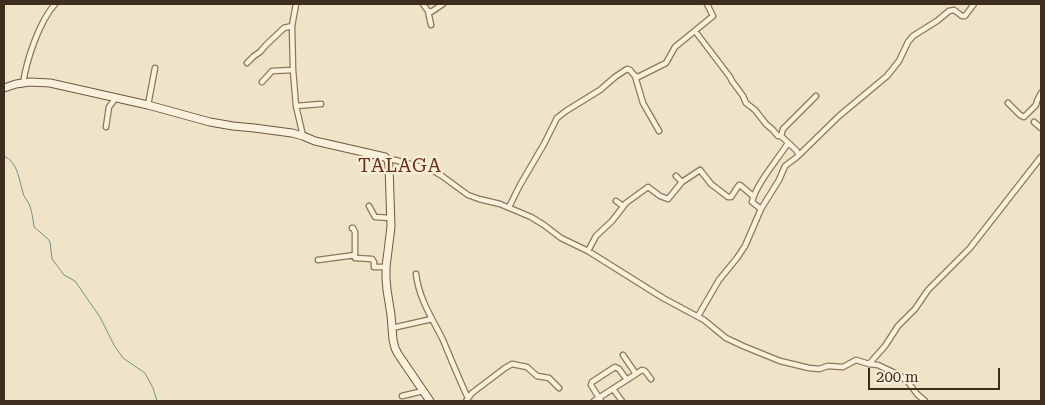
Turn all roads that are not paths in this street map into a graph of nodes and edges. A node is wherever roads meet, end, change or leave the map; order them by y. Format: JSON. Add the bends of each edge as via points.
{"nodes":[{"id":1,"x":55,"y":4,"type":"edge"},
{"id":2,"x":296,"y":4,"type":"edge"},
{"id":3,"x":424,"y":4,"type":"edge"},
{"id":4,"x":442,"y":4,"type":"edge"},
{"id":5,"x":708,"y":4,"type":"edge"},
{"id":6,"x":974,"y":4,"type":"edge"},
{"id":7,"x":428,"y":11,"type":"junction"},
{"id":8,"x":431,"y":25,"type":"dead end"},
{"id":9,"x":292,"y":26,"type":"junction"},
{"id":10,"x":695,"y":31,"type":"junction"},
{"id":11,"x":246,"y":62,"type":"dead end"},
{"id":12,"x":155,"y":68,"type":"dead end"},
{"id":13,"x":292,"y":70,"type":"junction"},
{"id":14,"x":635,"y":76,"type":"junction"},
{"id":15,"x":23,"y":82,"type":"junction"},
{"id":16,"x":262,"y":82,"type":"dead end"},
{"id":17,"x":4,"y":88,"type":"edge"},
{"id":18,"x":1041,"y":93,"type":"edge"},
{"id":19,"x":816,"y":96,"type":"dead end"},
{"id":20,"x":115,"y":98,"type":"junction"},
{"id":21,"x":1008,"y":103,"type":"dead end"},
{"id":22,"x":321,"y":104,"type":"dead end"},
{"id":23,"x":148,"y":105,"type":"junction"},
{"id":24,"x":296,"y":106,"type":"junction"},
{"id":25,"x":1039,"y":106,"type":"edge"},
{"id":26,"x":1034,"y":122,"type":"dead end"},
{"id":27,"x":106,"y":127,"type":"dead end"},
{"id":28,"x":1041,"y":128,"type":"edge"},
{"id":29,"x":660,"y":131,"type":"dead end"},
{"id":30,"x":304,"y":136,"type":"junction"},
{"id":31,"x":780,"y":136,"type":"junction"},
{"id":32,"x":788,"y":143,"type":"junction"},
{"id":33,"x":799,"y":155,"type":"junction"},
{"id":34,"x":1041,"y":157,"type":"edge"},
{"id":35,"x":388,"y":160,"type":"junction"},
{"id":36,"x":676,"y":176,"type":"dead end"},
{"id":37,"x":682,"y":182,"type":"junction"},
{"id":38,"x":753,"y":196,"type":"junction"},
{"id":39,"x":616,"y":201,"type":"dead end"},
{"id":40,"x":369,"y":206,"type":"dead end"},
{"id":41,"x":623,"y":206,"type":"junction"},
{"id":42,"x":509,"y":207,"type":"junction"},
{"id":43,"x":761,"y":209,"type":"junction"},
{"id":44,"x":391,"y":218,"type":"junction"},
{"id":45,"x":352,"y":228,"type":"dead end"},
{"id":46,"x":588,"y":251,"type":"junction"},
{"id":47,"x":355,"y":255,"type":"junction"},
{"id":48,"x":318,"y":260,"type":"dead end"},
{"id":49,"x":386,"y":267,"type":"junction"},
{"id":50,"x":416,"y":274,"type":"dead end"},
{"id":51,"x":698,"y":316,"type":"junction"},
{"id":52,"x":432,"y":319,"type":"junction"},
{"id":53,"x":392,"y":328,"type":"junction"},
{"id":54,"x":623,"y":355,"type":"dead end"},
{"id":55,"x":869,"y":364,"type":"junction"},
{"id":56,"x":636,"y":374,"type":"junction"},
{"id":57,"x":651,"y":379,"type":"dead end"},
{"id":58,"x":627,"y":380,"type":"junction"},
{"id":59,"x":558,"y":388,"type":"dead end"},
{"id":60,"x":613,"y":389,"type":"junction"},
{"id":61,"x":423,"y":391,"type":"junction"},
{"id":62,"x":402,"y":396,"type":"dead end"},
{"id":63,"x":467,"y":400,"type":"edge"},
{"id":64,"x":600,"y":400,"type":"edge"},
{"id":65,"x":430,"y":401,"type":"edge"},
{"id":66,"x":594,"y":401,"type":"edge"},
{"id":67,"x":622,"y":401,"type":"edge"},
{"id":68,"x":925,"y":401,"type":"edge"}],
"edges":[{"from":1,"to":15,"type":"street","via":[[36,37]]},
{"from":2,"to":9,"type":"street"},
{"from":3,"to":7,"type":"street"},
{"from":4,"to":7,"type":"street","via":[[432,12]]},
{"from":5,"to":10,"type":"street","via":[[713,16]]},
{"from":6,"to":33,"type":"street","via":[[966,16],[949,11],[913,36],[888,76],[834,120]]},
{"from":7,"to":8,"type":"street"},
{"from":9,"to":11,"type":"street","via":[[284,28]]},
{"from":9,"to":13,"type":"street"},
{"from":10,"to":14,"type":"street","via":[[674,49],[666,63]]},
{"from":10,"to":31,"type":"street","via":[[730,76],[746,103]]},
{"from":12,"to":23,"type":"street"},
{"from":13,"to":16,"type":"street","via":[[272,71]]},
{"from":13,"to":24,"type":"street"},
{"from":14,"to":29,"type":"street","via":[[643,103]]},
{"from":14,"to":42,"type":"street","via":[[627,69],[557,118]]},
{"from":15,"to":17,"type":"street"},
{"from":15,"to":20,"type":"street","via":[[50,83]]},
{"from":18,"to":25,"type":"street","via":[[1037,101]]},
{"from":19,"to":31,"type":"street"},
{"from":20,"to":23,"type":"street"},
{"from":20,"to":27,"type":"street","via":[[109,106]]},
{"from":21,"to":25,"type":"street","via":[[1023,117]]},
{"from":22,"to":24,"type":"street"},
{"from":23,"to":30,"type":"street","via":[[222,125]]},
{"from":24,"to":30,"type":"street"},
{"from":26,"to":28,"type":"street"},
{"from":30,"to":35,"type":"street","via":[[383,155]]},
{"from":31,"to":32,"type":"street"},
{"from":32,"to":33,"type":"street"},
{"from":32,"to":38,"type":"street"},
{"from":33,"to":43,"type":"street","via":[[784,168]]},
{"from":34,"to":55,"type":"street","via":[[970,248],[928,290]]},
{"from":35,"to":42,"type":"street","via":[[432,170],[468,195]]},
{"from":35,"to":44,"type":"street"},
{"from":36,"to":37,"type":"street"},
{"from":37,"to":38,"type":"street","via":[[700,170],[728,197],[739,185]]},
{"from":37,"to":41,"type":"street","via":[[668,199],[648,187]]},
{"from":38,"to":43,"type":"street","via":[[752,202]]},
{"from":39,"to":41,"type":"street"},
{"from":40,"to":44,"type":"street","via":[[375,217]]},
{"from":41,"to":46,"type":"street","via":[[596,236]]},
{"from":42,"to":46,"type":"street"},
{"from":43,"to":51,"type":"street","via":[[745,246],[719,280]]},
{"from":44,"to":49,"type":"street"},
{"from":45,"to":47,"type":"street","via":[[355,232]]},
{"from":46,"to":51,"type":"street"},
{"from":47,"to":48,"type":"street"},
{"from":47,"to":49,"type":"street","via":[[357,259],[372,259],[375,268]]},
{"from":49,"to":53,"type":"street"},
{"from":50,"to":52,"type":"street","via":[[420,293]]},
{"from":51,"to":55,"type":"street","via":[[730,340],[780,361],[818,369],[843,367],[856,360]]},
{"from":52,"to":53,"type":"street"},
{"from":52,"to":63,"type":"street"},
{"from":53,"to":61,"type":"street","via":[[395,348]]},
{"from":54,"to":56,"type":"street"},
{"from":55,"to":68,"type":"street","via":[[881,366],[906,380]]},
{"from":56,"to":57,"type":"street","via":[[642,370]]},
{"from":56,"to":58,"type":"street"},
{"from":58,"to":60,"type":"street"},
{"from":58,"to":64,"type":"street","via":[[616,367],[591,382]]},
{"from":59,"to":63,"type":"street","via":[[549,378],[538,377],[527,367],[514,364],[472,393]]},
{"from":60,"to":64,"type":"street"},
{"from":60,"to":67,"type":"street"},
{"from":61,"to":62,"type":"street"},
{"from":61,"to":65,"type":"street"},
{"from":64,"to":66,"type":"street"}]}
